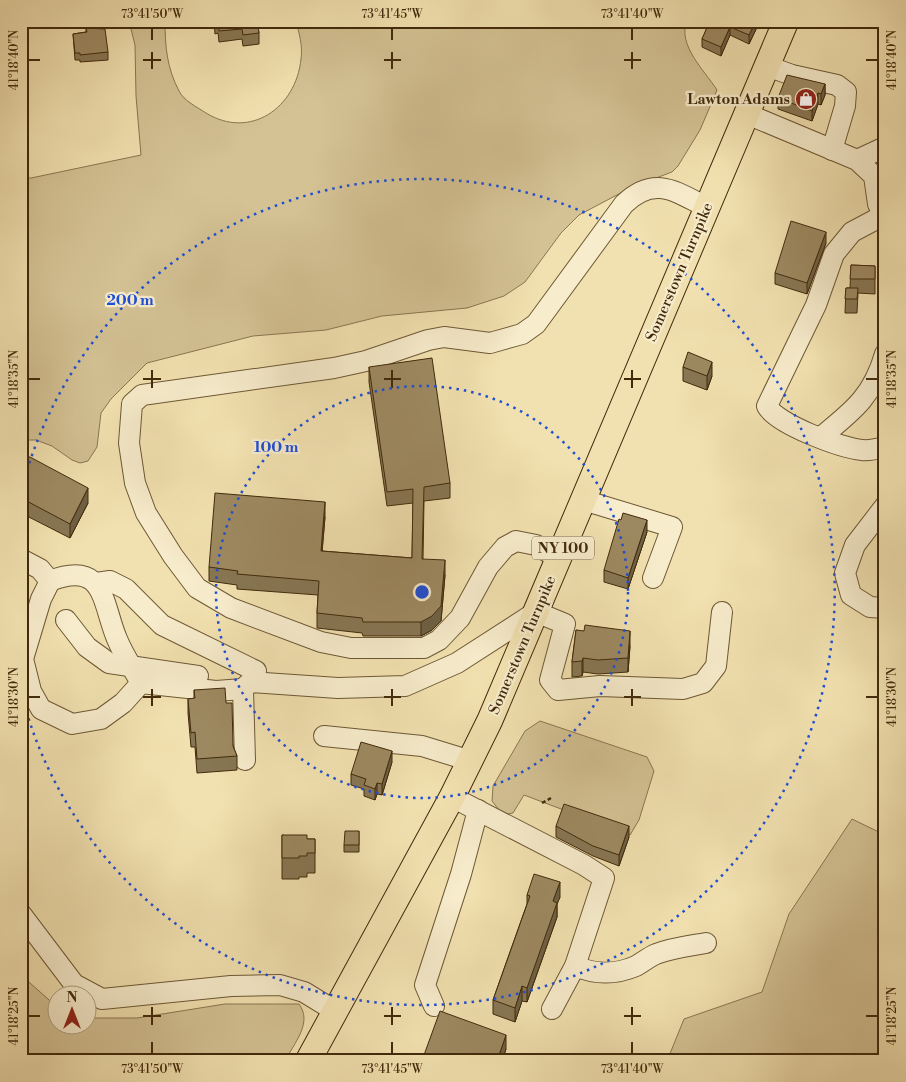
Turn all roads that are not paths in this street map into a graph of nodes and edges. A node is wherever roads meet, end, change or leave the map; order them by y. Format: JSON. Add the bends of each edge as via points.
{"nodes":[{"id":1,"x":786,"y":21,"type":"edge"},
{"id":2,"x":767,"y":66,"type":"junction"},
{"id":3,"x":746,"y":114,"type":"junction"},
{"id":4,"x":885,"y":148,"type":"edge"},
{"id":5,"x":832,"y":150,"type":"junction"},
{"id":6,"x":856,"y":160,"type":"junction"},
{"id":7,"x":706,"y":208,"type":"junction"},
{"id":8,"x":884,"y":216,"type":"edge"},
{"id":9,"x":885,"y":354,"type":"edge"},
{"id":10,"x":821,"y":437,"type":"junction"},
{"id":11,"x":885,"y":447,"type":"edge"},
{"id":12,"x":583,"y":500,"type":"junction"},
{"id":13,"x":885,"y":506,"type":"edge"},
{"id":14,"x":558,"y":558,"type":"junction"},
{"id":15,"x":21,"y":559,"type":"edge"},
{"id":16,"x":652,"y":578,"type":"dead end"},
{"id":17,"x":50,"y":581,"type":"junction"},
{"id":18,"x":96,"y":584,"type":"junction"},
{"id":19,"x":885,"y":608,"type":"edge"},
{"id":20,"x":536,"y":612,"type":"junction"},
{"id":21,"x":722,"y":612,"type":"dead end"},
{"id":22,"x":66,"y":620,"type":"dead end"},
{"id":23,"x":131,"y":666,"type":"junction"},
{"id":24,"x":250,"y":681,"type":"junction"},
{"id":25,"x":142,"y":683,"type":"junction"},
{"id":26,"x":324,"y":736,"type":"dead end"},
{"id":27,"x":245,"y":760,"type":"dead end"},
{"id":28,"x":471,"y":761,"type":"junction"},
{"id":29,"x":452,"y":797,"type":"junction"},
{"id":30,"x":478,"y":810,"type":"junction"},
{"id":31,"x":21,"y":914,"type":"edge"},
{"id":32,"x":706,"y":943,"type":"dead end"},
{"id":33,"x":575,"y":966,"type":"junction"},
{"id":34,"x":434,"y":1006,"type":"dead end"},
{"id":35,"x":552,"y":1009,"type":"dead end"},
{"id":36,"x":336,"y":1011,"type":"junction"},
{"id":37,"x":308,"y":1061,"type":"edge"}],
"edges":[{"from":1,"to":2,"type":"main road","name":"Somerstown Turnpike","number":"NY 100"},
{"from":2,"to":3,"type":"main road","name":"Somerstown Turnpike","number":"NY 100"},
{"from":2,"to":5,"type":"lane","via":[[837,85],[846,92],[846,106]]},
{"from":3,"to":5,"type":"lane"},
{"from":3,"to":7,"type":"main road","name":"Somerstown Turnpike","number":"NY 100"},
{"from":4,"to":6,"type":"lane"},
{"from":5,"to":6,"type":"lane"},
{"from":6,"to":8,"type":"lane","via":[[874,176],[878,204]]},
{"from":7,"to":12,"type":"main road","name":"Somerstown Turnpike","number":"NY 100"},
{"from":7,"to":14,"type":"lane","via":[[670,188],[658,187],[634,195],[624,204],[536,324],[508,340],[490,343],[444,337],[334,368],[142,395],[132,404],[129,443],[135,483],[150,520],[197,588],[231,608],[314,640],[351,648],[424,648],[439,640],[460,618],[488,567],[505,547],[516,541],[536,544]]},
{"from":8,"to":10,"type":"lane","via":[[852,232],[834,254],[816,305],[768,406],[772,414],[787,424]]},
{"from":9,"to":10,"type":"lane","via":[[878,377],[854,411]]},
{"from":10,"to":11,"type":"lane","via":[[862,450]]},
{"from":12,"to":14,"type":"main road","name":"Somerstown Turnpike","number":"NY 100"},
{"from":12,"to":16,"type":"lane","via":[[672,527]]},
{"from":13,"to":19,"type":"lane","via":[[855,545],[845,573],[851,595],[870,607]]},
{"from":14,"to":20,"type":"main road","name":"Somerstown Turnpike","number":"NY 100"},
{"from":15,"to":17,"type":"lane","via":[[40,569]]},
{"from":17,"to":18,"type":"lane","via":[[63,576],[82,576]]},
{"from":17,"to":25,"type":"lane","via":[[22,659],[31,690],[41,709],[72,724],[101,719]]},
{"from":18,"to":23,"type":"lane","via":[[105,598],[117,639]]},
{"from":18,"to":24,"type":"lane","via":[[110,581],[126,589],[162,625]]},
{"from":20,"to":21,"type":"lane","via":[[565,624],[550,680],[558,690],[600,686],[683,689],[703,684],[716,666]]},
{"from":20,"to":24,"type":"lane","via":[[457,663],[405,686],[338,688]]},
{"from":20,"to":28,"type":"main road","name":"Somerstown Turnpike","number":"NY 100"},
{"from":22,"to":23,"type":"lane","via":[[87,647],[109,663]]},
{"from":23,"to":24,"type":"lane"},
{"from":23,"to":25,"type":"lane"},
{"from":24,"to":25,"type":"lane","via":[[216,691]]},
{"from":24,"to":27,"type":"lane"},
{"from":26,"to":28,"type":"lane","via":[[422,746]]},
{"from":28,"to":29,"type":"main road","name":"Somerstown Turnpike","number":"NY 100"},
{"from":29,"to":30,"type":"lane"},
{"from":29,"to":36,"type":"main road","name":"Somerstown Turnpike","number":"NY 100"},
{"from":30,"to":33,"type":"lane","via":[[604,878]]},
{"from":30,"to":34,"type":"lane","via":[[425,985]]},
{"from":31,"to":36,"type":"lane","via":[[74,984],[102,999],[231,986],[280,985],[304,992]]},
{"from":32,"to":33,"type":"lane","via":[[655,954],[635,966],[612,973],[592,973]]},
{"from":33,"to":35,"type":"lane"},
{"from":36,"to":37,"type":"main road","name":"Somerstown Turnpike","number":"NY 100"}]}
